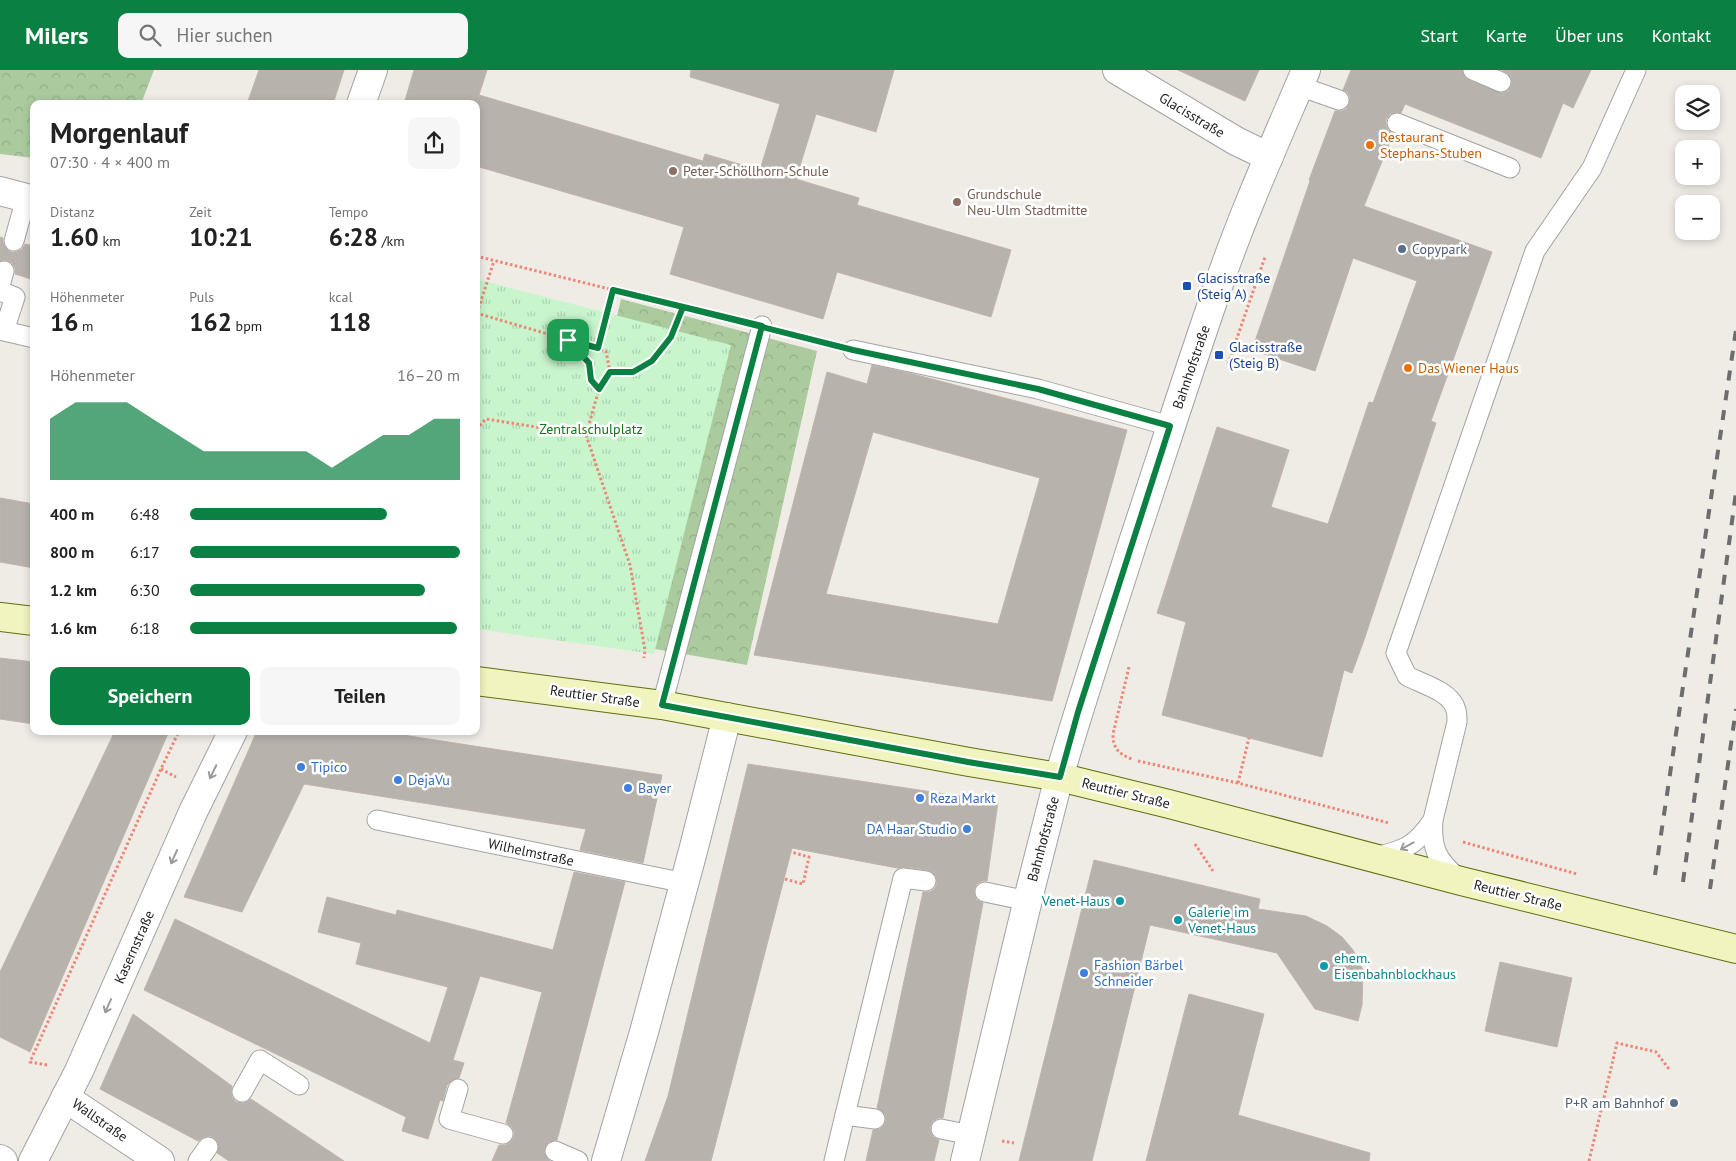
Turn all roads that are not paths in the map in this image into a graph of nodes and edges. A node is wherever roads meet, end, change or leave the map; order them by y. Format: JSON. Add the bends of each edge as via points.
{"nodes":[{"id":1,"x":373,"y":70,"type":"edge"},
{"id":2,"x":1117,"y":70,"type":"edge"},
{"id":3,"x":1473,"y":70,"type":"edge"},
{"id":4,"x":1636,"y":70,"type":"edge"},
{"id":5,"x":1303,"y":78,"type":"edge"},
{"id":6,"x":1501,"y":82,"type":"dead end"},
{"id":7,"x":362,"y":100,"type":"edge"},
{"id":8,"x":1339,"y":100,"type":"dead end"},
{"id":9,"x":1398,"y":123,"type":"dead end"},
{"id":10,"x":1269,"y":157,"type":"junction"},
{"id":11,"x":1510,"y":168,"type":"dead end"},
{"id":12,"x":0,"y":191,"type":"edge"},
{"id":13,"x":30,"y":199,"type":"edge"},
{"id":14,"x":14,"y":241,"type":"dead end"},
{"id":15,"x":0,"y":291,"type":"edge"},
{"id":16,"x":762,"y":326,"type":"road end"},
{"id":17,"x":30,"y":337,"type":"edge"},
{"id":18,"x":853,"y":350,"type":"road end"},
{"id":19,"x":1170,"y":426,"type":"junction"},
{"id":20,"x":0,"y":617,"type":"edge"},
{"id":21,"x":30,"y":621,"type":"edge"},
{"id":22,"x":480,"y":681,"type":"edge"},
{"id":23,"x":662,"y":705,"type":"junction"},
{"id":24,"x":727,"y":717,"type":"junction"},
{"id":25,"x":231,"y":735,"type":"edge"},
{"id":26,"x":1060,"y":777,"type":"junction"},
{"id":27,"x":377,"y":820,"type":"dead end"},
{"id":28,"x":1433,"y":820,"type":"junction"},
{"id":29,"x":1373,"y":857,"type":"junction"},
{"id":30,"x":926,"y":881,"type":"dead end"},
{"id":31,"x":1461,"y":881,"type":"junction"},
{"id":32,"x":685,"y":883,"type":"junction"},
{"id":33,"x":985,"y":892,"type":"dead end"},
{"id":34,"x":1028,"y":901,"type":"junction"},
{"id":35,"x":1736,"y":949,"type":"edge"},
{"id":36,"x":300,"y":1085,"type":"dead end"},
{"id":37,"x":458,"y":1089,"type":"dead end"},
{"id":38,"x":242,"y":1092,"type":"dead end"},
{"id":39,"x":66,"y":1096,"type":"junction"},
{"id":40,"x":845,"y":1115,"type":"junction"},
{"id":41,"x":875,"y":1119,"type":"dead end"},
{"id":42,"x":941,"y":1129,"type":"dead end"},
{"id":43,"x":503,"y":1134,"type":"dead end"},
{"id":44,"x":971,"y":1135,"type":"junction"},
{"id":45,"x":555,"y":1151,"type":"dead end"},
{"id":46,"x":33,"y":1161,"type":"edge"},
{"id":47,"x":160,"y":1161,"type":"edge"},
{"id":48,"x":578,"y":1161,"type":"edge"},
{"id":49,"x":606,"y":1161,"type":"edge"},
{"id":50,"x":834,"y":1161,"type":"edge"},
{"id":51,"x":965,"y":1161,"type":"edge"}],
"edges":[{"from":1,"to":7,"type":"street"},
{"from":2,"to":10,"type":"street","name":"Glacisstraße","via":[[1236,141]]},
{"from":3,"to":6,"type":"lane"},
{"from":4,"to":28,"type":"lane","via":[[1592,168],[1535,251],[1396,653],[1406,676],[1440,692],[1452,700],[1456,709],[1457,722]]},
{"from":5,"to":8,"type":"lane"},
{"from":5,"to":10,"type":"street","name":"Bahnhofstraße"},
{"from":9,"to":11,"type":"lane"},
{"from":10,"to":19,"type":"street","name":"Bahnhofstraße","via":[[1214,298]]},
{"from":12,"to":13,"type":"street"},
{"from":13,"to":14,"type":"lane"},
{"from":15,"to":17,"type":"lane","via":[[15,297],[4,331]]},
{"from":16,"to":23,"type":"lane"},
{"from":18,"to":19,"type":"lane","via":[[1038,389]]},
{"from":19,"to":26,"type":"street","name":"Bahnhofstraße"},
{"from":20,"to":21,"type":"main road"},
{"from":22,"to":23,"type":"main road","name":"Reuttier Straße"},
{"from":23,"to":24,"type":"main road","name":"Reuttier Straße"},
{"from":24,"to":26,"type":"main road","name":"Reuttier Straße"},
{"from":24,"to":32,"type":"street"},
{"from":25,"to":39,"type":"street","name":"Kasernstraße","one_way":true,"via":[[193,812]]},
{"from":26,"to":29,"type":"main road","name":"Reuttier Straße"},
{"from":26,"to":34,"type":"street","name":"Bahnhofstraße"},
{"from":27,"to":32,"type":"lane","name":"Wilhelmstraße"},
{"from":28,"to":29,"type":"lane","one_way":true,"via":[[1412,845]]},
{"from":28,"to":31,"type":"lane","via":[[1435,852],[1443,865]]},
{"from":29,"to":31,"type":"main road","name":"Reuttier Straße"},
{"from":30,"to":40,"type":"lane","via":[[903,878]]},
{"from":31,"to":35,"type":"main road","name":"Reuttier Straße"},
{"from":32,"to":49,"type":"street"},
{"from":33,"to":34,"type":"lane","name":"Bahnhofstraße"},
{"from":34,"to":44,"type":"street","name":"Bahnhofstraße"},
{"from":36,"to":38,"type":"lane","via":[[260,1060]]},
{"from":37,"to":43,"type":"lane","via":[[448,1125]]},
{"from":39,"to":46,"type":"street","name":"Kasernstraße"},
{"from":39,"to":47,"type":"street","name":"Wallstraße"},
{"from":40,"to":41,"type":"lane"},
{"from":40,"to":50,"type":"lane"},
{"from":42,"to":44,"type":"lane"},
{"from":44,"to":51,"type":"street","name":"Bahnhofstraße"},
{"from":45,"to":48,"type":"lane"}]}
